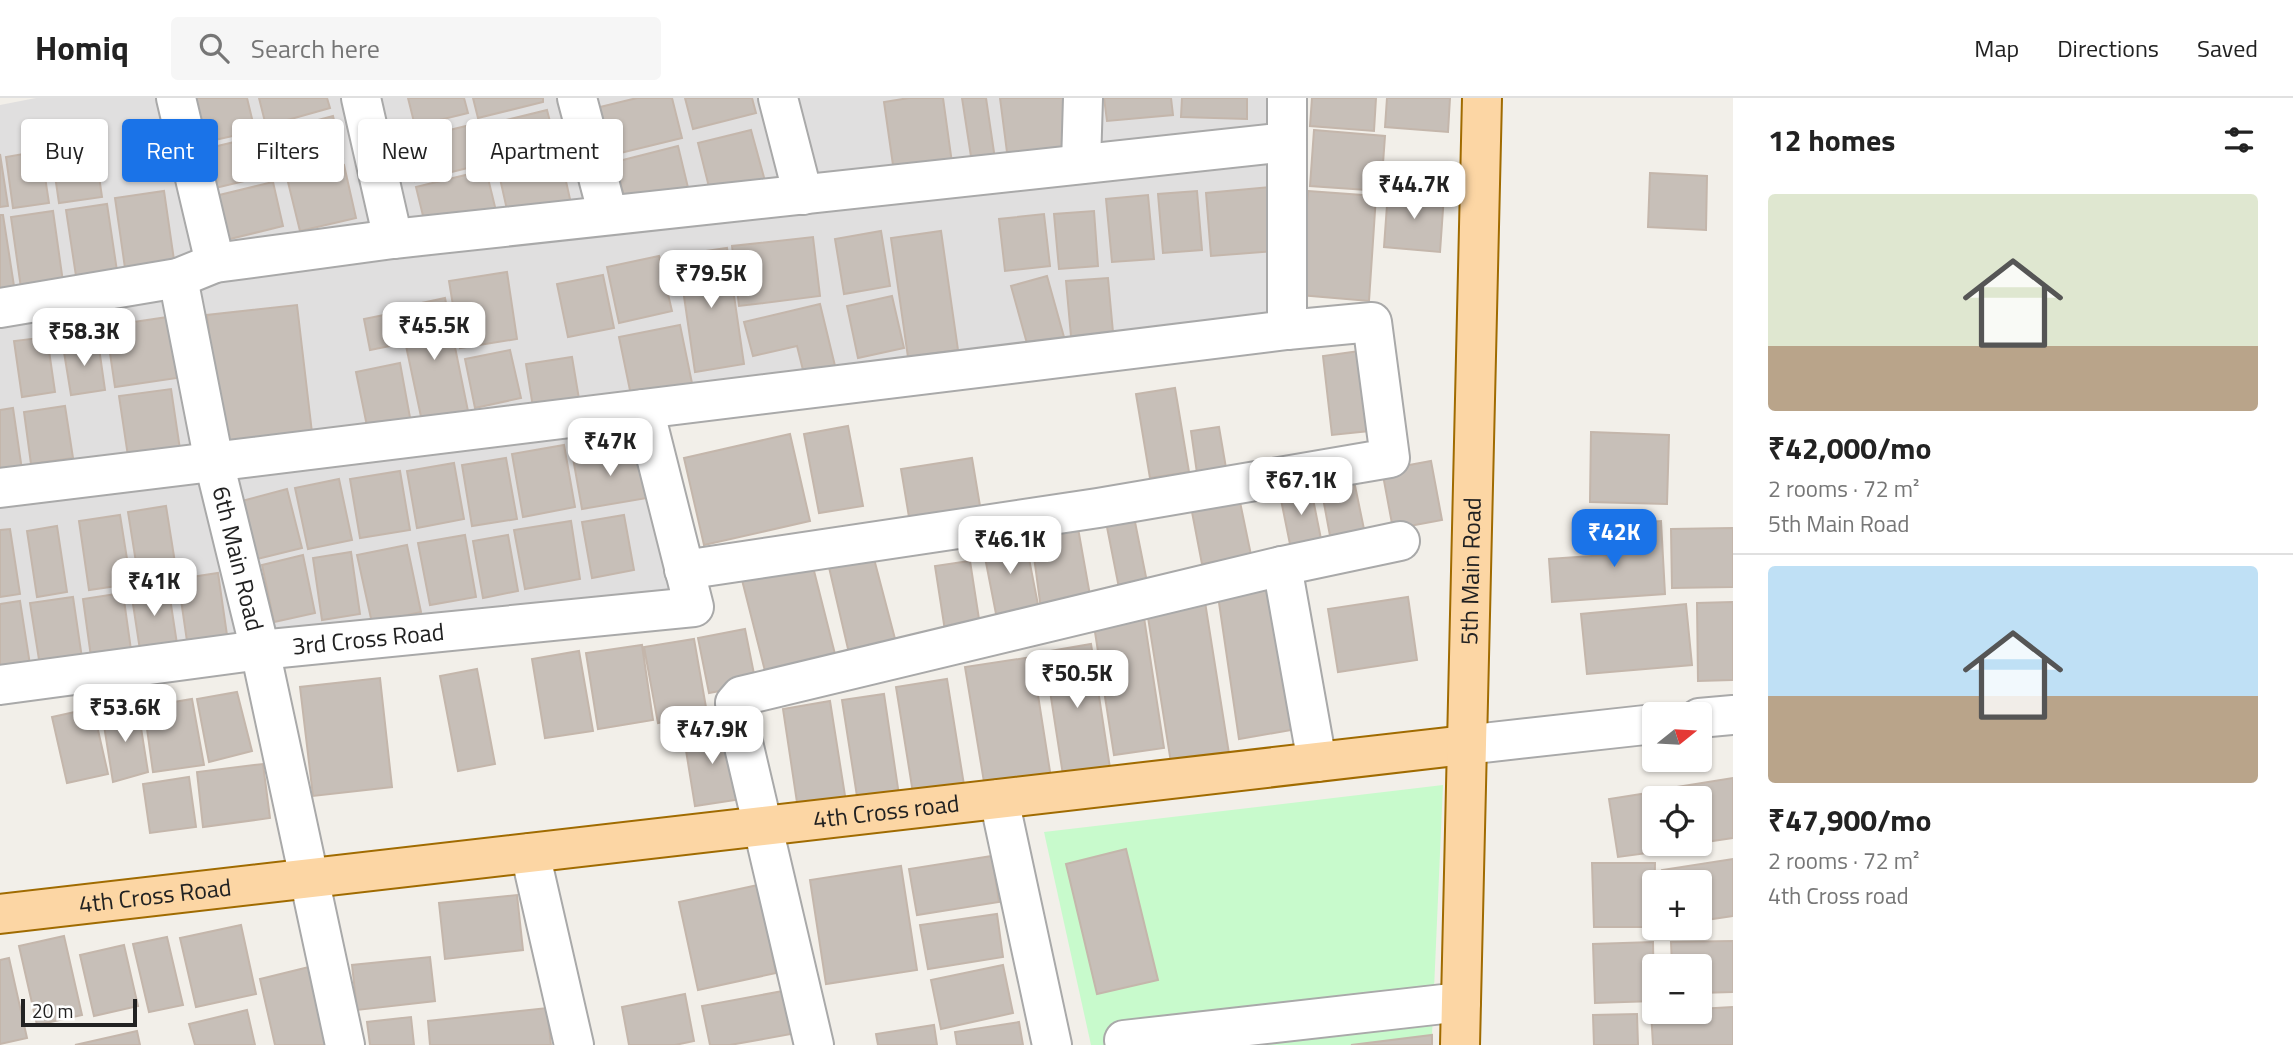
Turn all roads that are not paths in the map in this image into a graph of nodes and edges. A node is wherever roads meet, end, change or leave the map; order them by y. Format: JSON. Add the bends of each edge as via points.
{"nodes":[{"id":1,"x":176,"y":98,"type":"edge"},
{"id":2,"x":361,"y":98,"type":"edge"},
{"id":3,"x":577,"y":98,"type":"edge"},
{"id":4,"x":778,"y":98,"type":"edge"},
{"id":5,"x":1083,"y":98,"type":"edge"},
{"id":6,"x":1287,"y":98,"type":"edge"},
{"id":7,"x":1482,"y":98,"type":"edge"},
{"id":8,"x":1286,"y":142,"type":"junction"},
{"id":9,"x":1081,"y":164,"type":"junction"},
{"id":10,"x":803,"y":195,"type":"junction"},
{"id":11,"x":608,"y":215,"type":"junction"},
{"id":12,"x":393,"y":239,"type":"junction"},
{"id":13,"x":215,"y":264,"type":"junction"},
{"id":14,"x":178,"y":278,"type":"junction"},
{"id":15,"x":0,"y":308,"type":"edge"},
{"id":16,"x":1287,"y":330,"type":"junction"},
{"id":17,"x":644,"y":409,"type":"junction"},
{"id":18,"x":214,"y":462,"type":"junction"},
{"id":19,"x":0,"y":488,"type":"edge"},
{"id":20,"x":1400,"y":541,"type":"dead end"},
{"id":21,"x":1282,"y":566,"type":"junction"},
{"id":22,"x":684,"y":570,"type":"junction"},
{"id":23,"x":260,"y":650,"type":"junction"},
{"id":24,"x":0,"y":685,"type":"edge"},
{"id":25,"x":1733,"y":715,"type":"edge"},
{"id":26,"x":1712,"y":717,"type":"edge"},
{"id":27,"x":1642,"y":725,"type":"edge"},
{"id":28,"x":1465,"y":745,"type":"junction"},
{"id":29,"x":1317,"y":762,"type":"junction"},
{"id":30,"x":999,"y":799,"type":"junction"},
{"id":31,"x":763,"y":826,"type":"junction"},
{"id":32,"x":530,"y":853,"type":"junction"},
{"id":33,"x":309,"y":878,"type":"junction"},
{"id":34,"x":0,"y":914,"type":"edge"},
{"id":35,"x":1461,"y":1002,"type":"junction"},
{"id":36,"x":1124,"y":1040,"type":"dead end"},
{"id":37,"x":345,"y":1045,"type":"edge"},
{"id":38,"x":574,"y":1045,"type":"edge"},
{"id":39,"x":814,"y":1045,"type":"edge"},
{"id":40,"x":1052,"y":1045,"type":"edge"},
{"id":41,"x":1460,"y":1045,"type":"edge"}],
"edges":[{"from":1,"to":13,"type":"street"},
{"from":2,"to":12,"type":"street"},
{"from":3,"to":11,"type":"street"},
{"from":4,"to":10,"type":"street"},
{"from":5,"to":9,"type":"street"},
{"from":6,"to":8,"type":"street"},
{"from":7,"to":28,"type":"main road","name":"5th Main Road"},
{"from":8,"to":9,"type":"street"},
{"from":8,"to":16,"type":"street"},
{"from":9,"to":10,"type":"street"},
{"from":10,"to":11,"type":"street"},
{"from":11,"to":12,"type":"street"},
{"from":12,"to":13,"type":"street"},
{"from":13,"to":14,"type":"street"},
{"from":14,"to":15,"type":"street"},
{"from":14,"to":18,"type":"street","name":"6th Main Road"},
{"from":16,"to":17,"type":"street"},
{"from":16,"to":22,"type":"street","via":[[1372,322],[1390,457],[1098,508]]},
{"from":17,"to":18,"type":"street"},
{"from":17,"to":22,"type":"street"},
{"from":18,"to":19,"type":"street"},
{"from":18,"to":23,"type":"street","name":"6th Main Road"},
{"from":20,"to":21,"type":"street"},
{"from":21,"to":29,"type":"street"},
{"from":21,"to":31,"type":"street","via":[[741,696],[735,703],[736,712]]},
{"from":22,"to":23,"type":"street","name":"3rd Cross Road","via":[[694,607]]},
{"from":23,"to":24,"type":"street","name":"3rd Cross Road"},
{"from":23,"to":33,"type":"street","name":"6th Main Road"},
{"from":25,"to":26,"type":"street"},
{"from":27,"to":28,"type":"street"},
{"from":28,"to":29,"type":"main road","name":"4th Cross road"},
{"from":28,"to":35,"type":"main road","name":"5th Main Road"},
{"from":29,"to":30,"type":"main road","name":"4th Cross road"},
{"from":30,"to":31,"type":"main road","name":"4th Cross road"},
{"from":30,"to":40,"type":"street"},
{"from":31,"to":32,"type":"main road","name":"4th Cross road"},
{"from":31,"to":39,"type":"street"},
{"from":32,"to":33,"type":"main road","name":"4th Cross road"},
{"from":32,"to":38,"type":"street"},
{"from":33,"to":34,"type":"main road","name":"4th Cross Road"},
{"from":33,"to":37,"type":"street","name":"6th Main Road"},
{"from":35,"to":36,"type":"street"},
{"from":35,"to":41,"type":"main road","name":"5th Main Road"}]}
